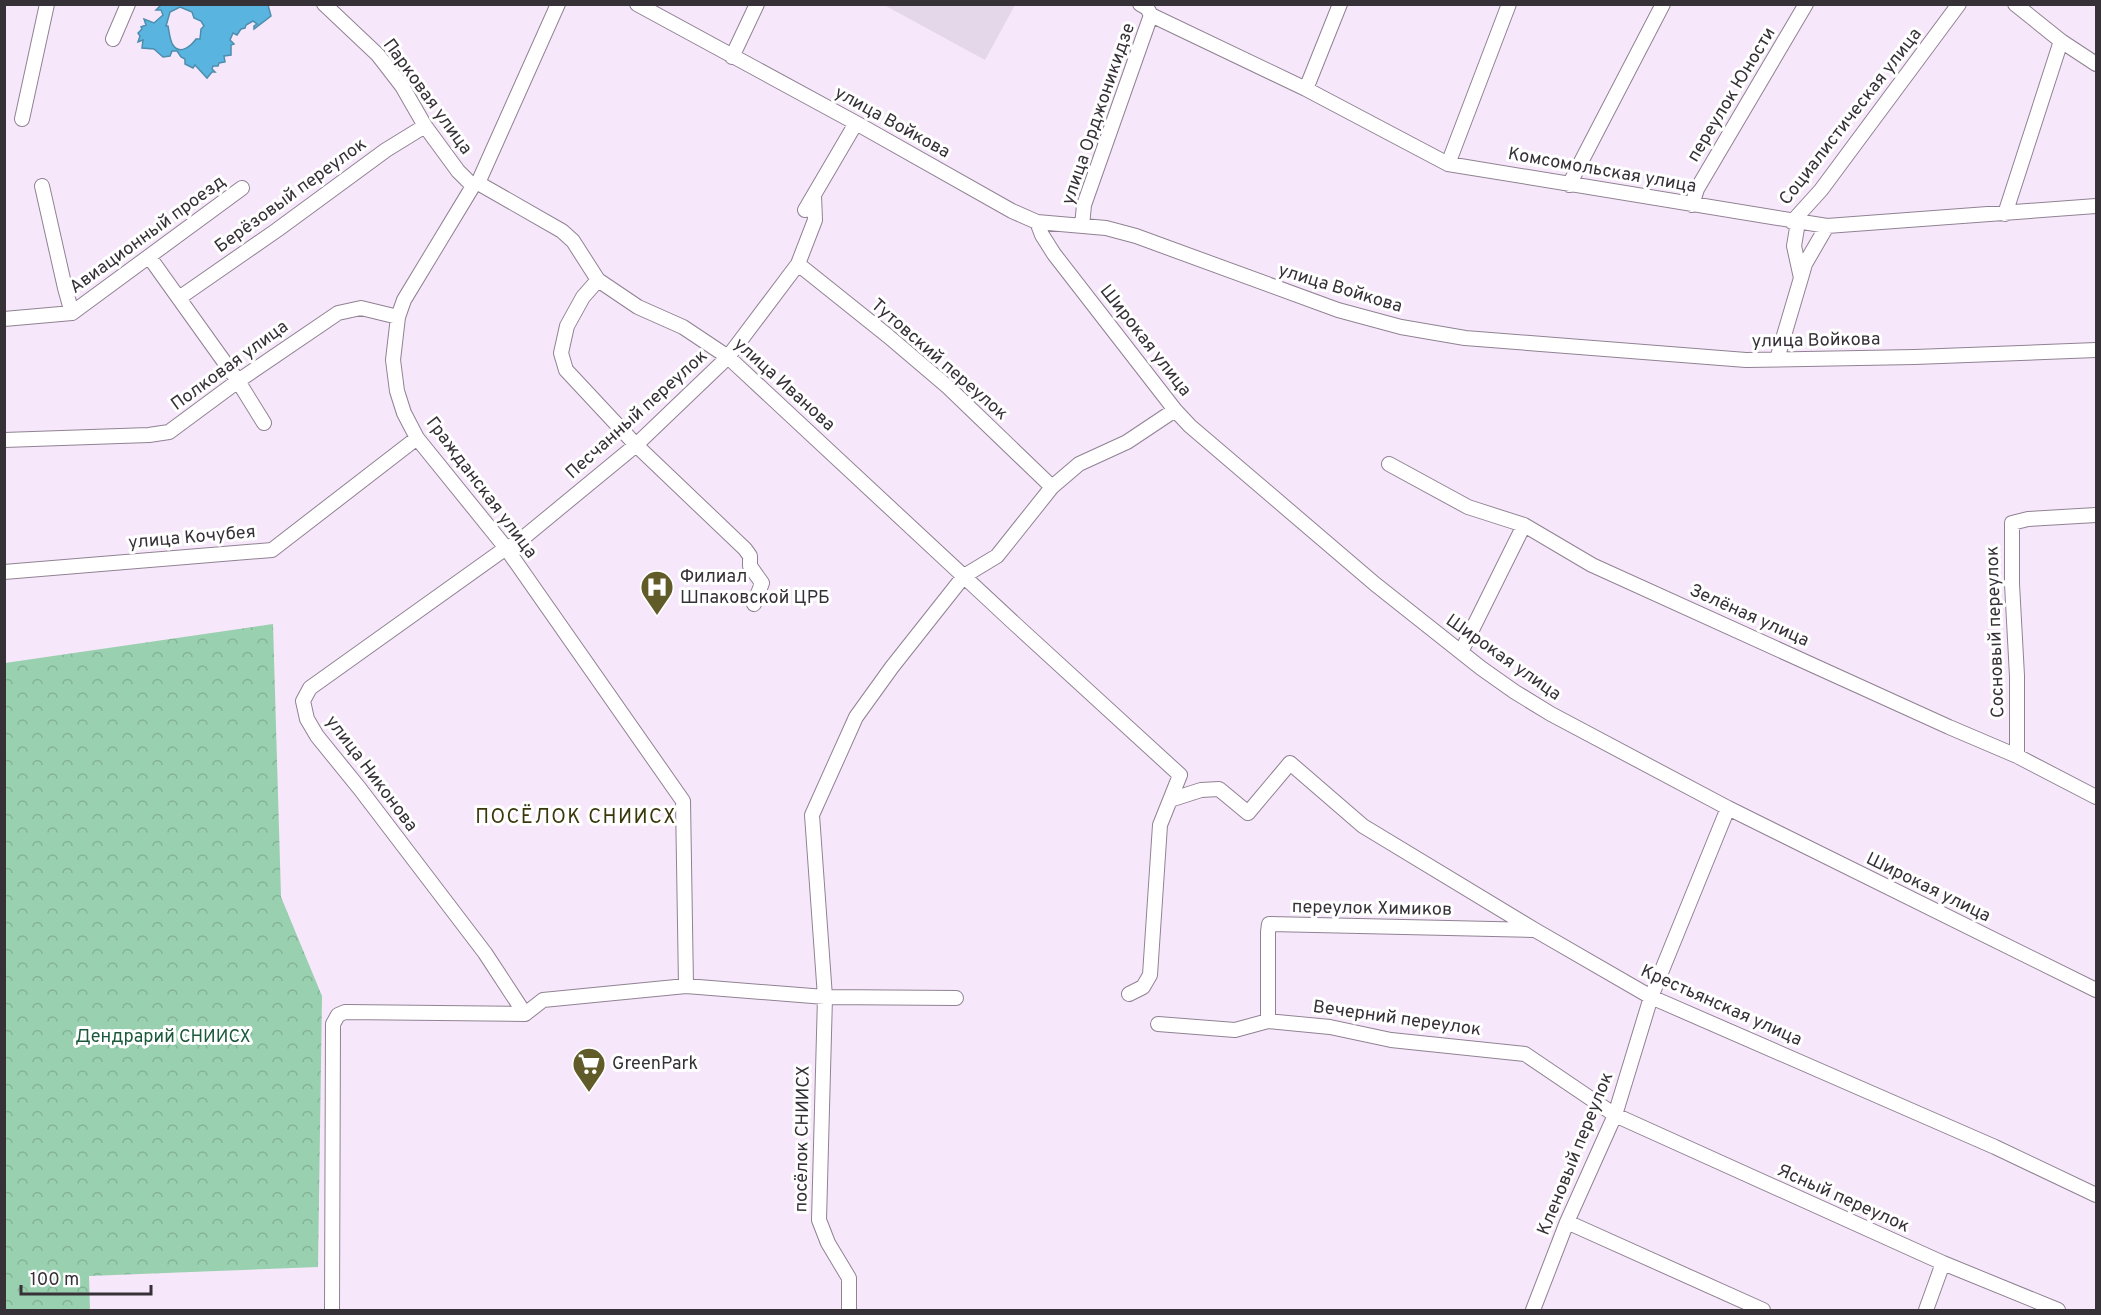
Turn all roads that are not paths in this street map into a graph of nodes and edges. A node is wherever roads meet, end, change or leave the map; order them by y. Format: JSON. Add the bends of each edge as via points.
{"nodes":[{"id":1,"x":47,"y":4,"type":"edge"},
{"id":2,"x":128,"y":4,"type":"edge"},
{"id":3,"x":324,"y":4,"type":"edge"},
{"id":4,"x":558,"y":4,"type":"edge"},
{"id":5,"x":637,"y":4,"type":"edge"},
{"id":6,"x":757,"y":4,"type":"edge"},
{"id":7,"x":1340,"y":4,"type":"edge"},
{"id":8,"x":1509,"y":4,"type":"edge"},
{"id":9,"x":1663,"y":4,"type":"edge"},
{"id":10,"x":1806,"y":4,"type":"edge"},
{"id":11,"x":1959,"y":4,"type":"edge"},
{"id":12,"x":2015,"y":4,"type":"edge"},
{"id":13,"x":1147,"y":8,"type":"edge"},
{"id":14,"x":113,"y":39,"type":"dead end"},
{"id":15,"x":2061,"y":40,"type":"junction"},
{"id":16,"x":732,"y":57,"type":"junction"},
{"id":17,"x":2097,"y":64,"type":"edge"},
{"id":18,"x":1306,"y":89,"type":"junction"},
{"id":19,"x":22,"y":119,"type":"dead end"},
{"id":20,"x":856,"y":123,"type":"junction"},
{"id":21,"x":425,"y":126,"type":"junction"},
{"id":22,"x":1448,"y":164,"type":"junction"},
{"id":23,"x":476,"y":184,"type":"junction"},
{"id":24,"x":1569,"y":185,"type":"junction"},
{"id":25,"x":42,"y":186,"type":"dead end"},
{"id":26,"x":242,"y":188,"type":"dead end"},
{"id":27,"x":814,"y":195,"type":"junction"},
{"id":28,"x":1811,"y":201,"type":"junction"},
{"id":29,"x":2096,"y":204,"type":"edge"},
{"id":30,"x":1692,"y":205,"type":"junction"},
{"id":31,"x":805,"y":210,"type":"dead end"},
{"id":32,"x":2005,"y":214,"type":"junction"},
{"id":33,"x":1037,"y":222,"type":"junction"},
{"id":34,"x":1795,"y":222,"type":"junction"},
{"id":35,"x":1824,"y":225,"type":"junction"},
{"id":36,"x":1082,"y":226,"type":"junction"},
{"id":37,"x":150,"y":258,"type":"junction"},
{"id":38,"x":798,"y":264,"type":"junction"},
{"id":39,"x":1801,"y":278,"type":"junction"},
{"id":40,"x":598,"y":280,"type":"junction"},
{"id":41,"x":179,"y":298,"type":"junction"},
{"id":42,"x":72,"y":313,"type":"junction"},
{"id":43,"x":398,"y":317,"type":"junction"},
{"id":44,"x":4,"y":319,"type":"edge"},
{"id":45,"x":2097,"y":350,"type":"edge"},
{"id":46,"x":728,"y":357,"type":"junction"},
{"id":47,"x":1777,"y":359,"type":"junction"},
{"id":48,"x":238,"y":381,"type":"junction"},
{"id":49,"x":1175,"y":410,"type":"junction"},
{"id":50,"x":264,"y":423,"type":"dead end"},
{"id":51,"x":417,"y":438,"type":"junction"},
{"id":52,"x":4,"y":440,"type":"edge"},
{"id":53,"x":636,"y":445,"type":"junction"},
{"id":54,"x":1389,"y":464,"type":"dead end"},
{"id":55,"x":1052,"y":488,"type":"junction"},
{"id":56,"x":2097,"y":515,"type":"edge"},
{"id":57,"x":1524,"y":525,"type":"junction"},
{"id":58,"x":506,"y":548,"type":"junction"},
{"id":59,"x":4,"y":572,"type":"edge"},
{"id":60,"x":964,"y":576,"type":"junction"},
{"id":61,"x":754,"y":604,"type":"dead end"},
{"id":62,"x":1461,"y":652,"type":"junction"},
{"id":63,"x":2017,"y":756,"type":"junction"},
{"id":64,"x":1180,"y":775,"type":"junction"},
{"id":65,"x":1202,"y":790,"type":"junction"},
{"id":66,"x":2097,"y":797,"type":"edge"},
{"id":67,"x":1170,"y":800,"type":"junction"},
{"id":68,"x":1728,"y":808,"type":"junction"},
{"id":69,"x":1535,"y":930,"type":"junction"},
{"id":70,"x":686,"y":986,"type":"junction"},
{"id":71,"x":2097,"y":990,"type":"edge"},
{"id":72,"x":1129,"y":994,"type":"dead end"},
{"id":73,"x":825,"y":997,"type":"junction"},
{"id":74,"x":1651,"y":997,"type":"junction"},
{"id":75,"x":956,"y":998,"type":"dead end"},
{"id":76,"x":525,"y":1014,"type":"junction"},
{"id":77,"x":1268,"y":1021,"type":"junction"},
{"id":78,"x":1158,"y":1024,"type":"dead end"},
{"id":79,"x":1615,"y":1115,"type":"junction"},
{"id":80,"x":2097,"y":1195,"type":"edge"},
{"id":81,"x":1568,"y":1222,"type":"junction"},
{"id":82,"x":1943,"y":1263,"type":"junction"},
{"id":83,"x":332,"y":1311,"type":"edge"},
{"id":84,"x":849,"y":1311,"type":"edge"},
{"id":85,"x":1533,"y":1311,"type":"edge"},
{"id":86,"x":1763,"y":1311,"type":"edge"},
{"id":87,"x":1926,"y":1311,"type":"edge"},
{"id":88,"x":2058,"y":1311,"type":"edge"}],
"edges":[{"from":1,"to":19,"type":"street"},
{"from":2,"to":14,"type":"street"},
{"from":3,"to":21,"type":"street","name":"Парковая улица","via":[[378,55]]},
{"from":4,"to":23,"type":"street","name":"Гражданская улица"},
{"from":5,"to":16,"type":"street","name":"улица Войкова"},
{"from":6,"to":16,"type":"street"},
{"from":7,"to":18,"type":"street"},
{"from":8,"to":22,"type":"street"},
{"from":9,"to":24,"type":"street"},
{"from":10,"to":30,"type":"street","name":"переулок Юности","via":[[1697,189]]},
{"from":11,"to":28,"type":"street","name":"Социалистическая улица"},
{"from":12,"to":15,"type":"street"},
{"from":13,"to":18,"type":"street","name":"Комсомольская улица"},
{"from":13,"to":36,"type":"street","name":"улица Орджоникидзе","via":[[1088,194]]},
{"from":15,"to":17,"type":"street"},
{"from":15,"to":32,"type":"street"},
{"from":16,"to":20,"type":"street","name":"улица Войкова"},
{"from":18,"to":22,"type":"street","name":"Комсомольская улица"},
{"from":20,"to":27,"type":"street"},
{"from":20,"to":33,"type":"street","name":"улица Войкова"},
{"from":21,"to":23,"type":"street","name":"Парковая улица","via":[[458,171]]},
{"from":21,"to":41,"type":"street","name":"Берёзовый переулок"},
{"from":22,"to":24,"type":"street","name":"Комсомольская улица"},
{"from":23,"to":40,"type":"street","name":"улица Иванова","via":[[562,231]]},
{"from":23,"to":43,"type":"street","name":"Гражданская улица","via":[[404,300]]},
{"from":24,"to":30,"type":"street","name":"Комсомольская улица"},
{"from":25,"to":42,"type":"street"},
{"from":26,"to":37,"type":"street","name":"Авиационный проезд"},
{"from":27,"to":31,"type":"street"},
{"from":27,"to":38,"type":"street","name":"Песчанный переулок","via":[[815,220]]},
{"from":28,"to":34,"type":"street","name":"Социалистическая улица"},
{"from":28,"to":35,"type":"street","via":[[1813,217]]},
{"from":29,"to":32,"type":"street","name":"Комсомольская улица"},
{"from":30,"to":34,"type":"street","name":"Комсомольская улица"},
{"from":32,"to":35,"type":"street","name":"Комсомольская улица"},
{"from":33,"to":36,"type":"street","name":"улица Войкова"},
{"from":33,"to":49,"type":"street","name":"Широкая улица","via":[[1054,254]]},
{"from":34,"to":35,"type":"street","name":"Комсомольская улица"},
{"from":34,"to":39,"type":"street","via":[[1794,246]]},
{"from":35,"to":39,"type":"street"},
{"from":36,"to":47,"type":"street","name":"улица Войкова","via":[[1136,236],[1328,307],[1401,327],[1465,338],[1569,347]]},
{"from":37,"to":41,"type":"street"},
{"from":37,"to":42,"type":"street","name":"Авиационный проезд"},
{"from":38,"to":46,"type":"street","name":"Песчанный переулок"},
{"from":38,"to":55,"type":"street","name":"Тутовский переулок","via":[[948,387]]},
{"from":39,"to":47,"type":"street"},
{"from":40,"to":46,"type":"street","name":"улица Иванова","via":[[638,307],[684,327]]},
{"from":40,"to":53,"type":"street","via":[[567,326],[561,353],[566,370]]},
{"from":41,"to":48,"type":"street"},
{"from":42,"to":44,"type":"street","name":"Авиационный проезд"},
{"from":43,"to":48,"type":"street","name":"Полковая улица","via":[[361,308],[338,313]]},
{"from":43,"to":51,"type":"street","name":"Гражданская улица","via":[[393,360],[397,391]]},
{"from":45,"to":47,"type":"street","name":"улица Войкова"},
{"from":46,"to":53,"type":"street","name":"Песчанный переулок"},
{"from":46,"to":60,"type":"street","name":"улица Иванова"},
{"from":48,"to":50,"type":"street"},
{"from":48,"to":52,"type":"street","name":"Полковая улица","via":[[169,432]]},
{"from":49,"to":55,"type":"street","via":[[1127,442],[1079,464]]},
{"from":49,"to":62,"type":"street","name":"Широкая улица","via":[[1224,457]]},
{"from":51,"to":58,"type":"street","name":"Гражданская улица"},
{"from":51,"to":59,"type":"street","name":"улица Кочубея","via":[[272,550]]},
{"from":53,"to":58,"type":"street","name":"Песчанный переулок","via":[[518,543]]},
{"from":53,"to":61,"type":"street","via":[[745,549],[750,566],[762,583]]},
{"from":54,"to":57,"type":"street","name":"Зелёная улица","via":[[1468,507]]},
{"from":55,"to":60,"type":"street","via":[[997,556]]},
{"from":56,"to":63,"type":"street","name":"Сосновый переулок","via":[[2012,523]]},
{"from":57,"to":62,"type":"street"},
{"from":57,"to":63,"type":"street","name":"Зелёная улица","via":[[1593,565]]},
{"from":58,"to":70,"type":"street","name":"Гражданская улица","via":[[683,801]]},
{"from":58,"to":76,"type":"street","name":"улица Никонова","via":[[310,688],[303,701],[316,736],[485,953]]},
{"from":60,"to":64,"type":"street","name":"улица Иванова"},
{"from":60,"to":73,"type":"street","name":"посёлок СНИИСХ","via":[[856,717],[812,815]]},
{"from":62,"to":68,"type":"street","name":"Широкая улица","via":[[1551,714]]},
{"from":63,"to":66,"type":"street","name":"Зелёная улица"},
{"from":64,"to":65,"type":"street","name":"улица Иванова"},
{"from":64,"to":67,"type":"street"},
{"from":65,"to":67,"type":"street"},
{"from":65,"to":69,"type":"street","name":"Крестьянская улица","via":[[1219,789],[1248,813],[1290,763],[1363,826]]},
{"from":67,"to":72,"type":"street","via":[[1160,825],[1150,975],[1143,987]]},
{"from":68,"to":71,"type":"street","name":"Широкая улица"},
{"from":68,"to":74,"type":"street","name":"Кленовый переулок"},
{"from":69,"to":74,"type":"street","name":"Крестьянская улица"},
{"from":69,"to":77,"type":"street","name":"переулок Химиков","via":[[1269,924]]},
{"from":70,"to":73,"type":"street"},
{"from":70,"to":76,"type":"street","via":[[543,1000]]},
{"from":73,"to":75,"type":"street"},
{"from":73,"to":84,"type":"street","name":"посёлок СНИИСХ","via":[[819,1220],[849,1278]]},
{"from":74,"to":79,"type":"street","name":"Кленовый переулок"},
{"from":74,"to":80,"type":"street","name":"Крестьянская улица"},
{"from":76,"to":83,"type":"street","via":[[338,1015],[333,1024]]},
{"from":77,"to":78,"type":"street","name":"Вечерний переулок","via":[[1235,1030]]},
{"from":77,"to":79,"type":"street","name":"Вечерний переулок","via":[[1330,1027],[1391,1040],[1526,1054]]},
{"from":79,"to":81,"type":"street","name":"Кленовый переулок"},
{"from":79,"to":82,"type":"street","name":"Ясный переулок"},
{"from":81,"to":85,"type":"street","name":"Кленовый переулок"},
{"from":81,"to":86,"type":"street"},
{"from":82,"to":87,"type":"street"},
{"from":82,"to":88,"type":"street","name":"Ясный переулок"}]}
